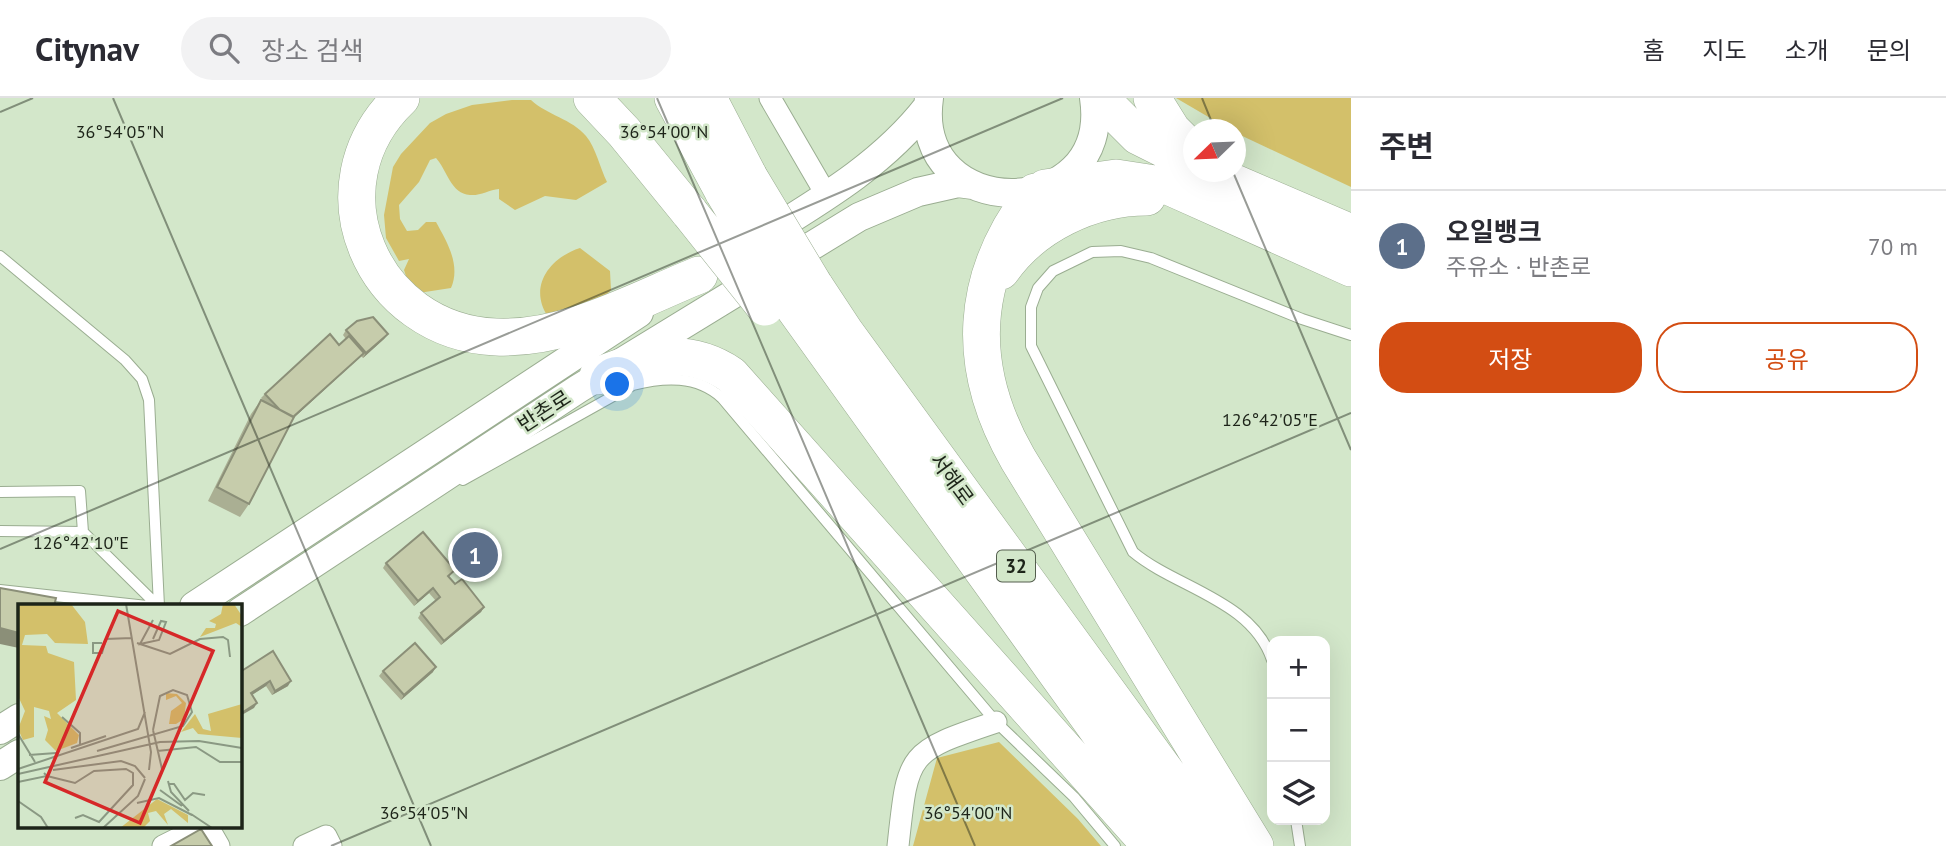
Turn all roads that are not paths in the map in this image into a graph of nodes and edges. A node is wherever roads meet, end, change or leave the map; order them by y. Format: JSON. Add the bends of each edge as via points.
{"nodes":[{"id":1,"x":401,"y":98,"type":"edge"},
{"id":2,"x":592,"y":98,"type":"edge"},
{"id":3,"x":673,"y":98,"type":"edge"},
{"id":4,"x":708,"y":98,"type":"edge"},
{"id":5,"x":770,"y":98,"type":"edge"},
{"id":6,"x":1094,"y":98,"type":"edge"},
{"id":7,"x":1100,"y":98,"type":"edge"},
{"id":8,"x":1152,"y":98,"type":"edge"},
{"id":9,"x":928,"y":102,"type":"edge"},
{"id":10,"x":1183,"y":141,"type":"edge"},
{"id":11,"x":1183,"y":162,"type":"edge"},
{"id":12,"x":1201,"y":182,"type":"edge"},
{"id":13,"x":1204,"y":182,"type":"edge"},
{"id":14,"x":1218,"y":182,"type":"edge"},
{"id":15,"x":1222,"y":182,"type":"edge"},
{"id":16,"x":736,"y":185,"type":"junction"},
{"id":17,"x":973,"y":185,"type":"junction"},
{"id":18,"x":1040,"y":190,"type":"junction"},
{"id":19,"x":827,"y":196,"type":"junction"},
{"id":20,"x":1351,"y":233,"type":"edge"},
{"id":21,"x":0,"y":256,"type":"edge"},
{"id":22,"x":1351,"y":268,"type":"edge"},
{"id":23,"x":699,"y":275,"type":"junction"},
{"id":24,"x":789,"y":297,"type":"junction"},
{"id":25,"x":983,"y":309,"type":"junction"},
{"id":26,"x":1351,"y":335,"type":"edge"},
{"id":27,"x":598,"y":376,"type":"junction"},
{"id":28,"x":0,"y":492,"type":"edge"},
{"id":29,"x":0,"y":531,"type":"edge"},
{"id":30,"x":83,"y":531,"type":"junction"},
{"id":31,"x":319,"y":559,"type":"junction"},
{"id":32,"x":0,"y":590,"type":"edge"},
{"id":33,"x":90,"y":603,"type":"edge"},
{"id":34,"x":109,"y":604,"type":"edge"},
{"id":35,"x":156,"y":604,"type":"edge"},
{"id":36,"x":158,"y":604,"type":"edge"},
{"id":37,"x":197,"y":604,"type":"edge"},
{"id":38,"x":242,"y":611,"type":"edge"},
{"id":39,"x":1267,"y":647,"type":"edge"},
{"id":40,"x":18,"y":719,"type":"edge"},
{"id":41,"x":996,"y":722,"type":"junction"},
{"id":42,"x":0,"y":730,"type":"edge"},
{"id":43,"x":18,"y":755,"type":"edge"},
{"id":44,"x":0,"y":766,"type":"edge"},
{"id":45,"x":1297,"y":825,"type":"edge"},
{"id":46,"x":190,"y":828,"type":"edge"},
{"id":47,"x":209,"y":828,"type":"edge"},
{"id":48,"x":163,"y":846,"type":"edge"},
{"id":49,"x":219,"y":846,"type":"edge"},
{"id":50,"x":304,"y":846,"type":"edge"},
{"id":51,"x":331,"y":846,"type":"edge"},
{"id":52,"x":898,"y":846,"type":"edge"},
{"id":53,"x":1115,"y":846,"type":"edge"},
{"id":54,"x":1151,"y":846,"type":"edge"},
{"id":55,"x":1181,"y":846,"type":"edge"},
{"id":56,"x":1220,"y":846,"type":"edge"},
{"id":57,"x":1255,"y":846,"type":"edge"},
{"id":58,"x":1300,"y":846,"type":"edge"}],
"edges":[{"from":1,"to":23,"type":"highway","via":[[366,147],[358,181],[358,217],[377,270],[395,292],[426,315],[472,334],[528,336],[588,320]]},
{"from":2,"to":24,"type":"highway","bridge":true,"via":[[690,213]]},
{"from":3,"to":16,"type":"highway","name":"서해로","number":"32"},
{"from":4,"to":16,"type":"highway","name":"서해로","number":"32"},
{"from":5,"to":19,"type":"street"},
{"from":6,"to":18,"type":"main road","via":[[1094,123],[1083,155],[1066,174]]},
{"from":7,"to":11,"type":"highway","via":[[1138,136]]},
{"from":8,"to":10,"type":"highway"},
{"from":9,"to":17,"type":"main road","name":"반촌로","via":[[937,149],[949,167]]},
{"from":9,"to":19,"type":"main road","name":"반촌로","via":[[890,149]]},
{"from":12,"to":18,"type":"highway","via":[[1180,190],[1127,178]]},
{"from":13,"to":25,"type":"highway","via":[[1174,197],[1109,202],[1062,218],[1018,250],[999,274]]},
{"from":14,"to":22,"type":"highway"},
{"from":15,"to":20,"type":"highway"},
{"from":16,"to":24,"type":"highway","name":"서해로","number":"32","bridge":true},
{"from":17,"to":18,"type":"main road","name":"반촌로","via":[[1003,194]]},
{"from":17,"to":27,"type":"main road","name":"반촌로","via":[[918,192],[868,212]]},
{"from":18,"to":25,"type":"highway","via":[[1002,245]]},
{"from":19,"to":23,"type":"main road","name":"반촌로"},
{"from":21,"to":36,"type":"lane","via":[[142,379],[149,400]]},
{"from":23,"to":37,"type":"main road","name":"반촌로"},
{"from":24,"to":55,"type":"highway"},
{"from":24,"to":56,"type":"highway","name":"서해로","number":"32","via":[[899,406]]},
{"from":25,"to":57,"type":"highway","via":[[983,369],[993,412]]},
{"from":26,"to":39,"type":"lane","via":[[1151,258],[1121,251],[1092,252],[1069,261],[1038,288],[1031,307],[1031,346],[1133,552],[1210,595],[1253,629]]},
{"from":27,"to":31,"type":"main road","name":"반촌로"},
{"from":27,"to":54,"type":"highway","via":[[638,361],[679,355],[702,359],[731,375]]},
{"from":28,"to":30,"type":"lane","via":[[80,491]]},
{"from":29,"to":30,"type":"lane"},
{"from":30,"to":35,"type":"lane"},
{"from":31,"to":38,"type":"main road","name":"반촌로"},
{"from":31,"to":41,"type":"lane","via":[[623,389],[664,379],[697,383],[722,398]]},
{"from":32,"to":33,"type":"lane"},
{"from":33,"to":34,"type":"lane"},
{"from":40,"to":42,"type":"main road"},
{"from":41,"to":52,"type":"street","via":[[934,744],[920,754],[904,791]]},
{"from":41,"to":53,"type":"lane","via":[[1074,797]]},
{"from":43,"to":44,"type":"main road"},
{"from":45,"to":58,"type":"lane"},
{"from":46,"to":48,"type":"street"},
{"from":47,"to":49,"type":"street"},
{"from":50,"to":51,"type":"street","via":[[326,836]]}]}
